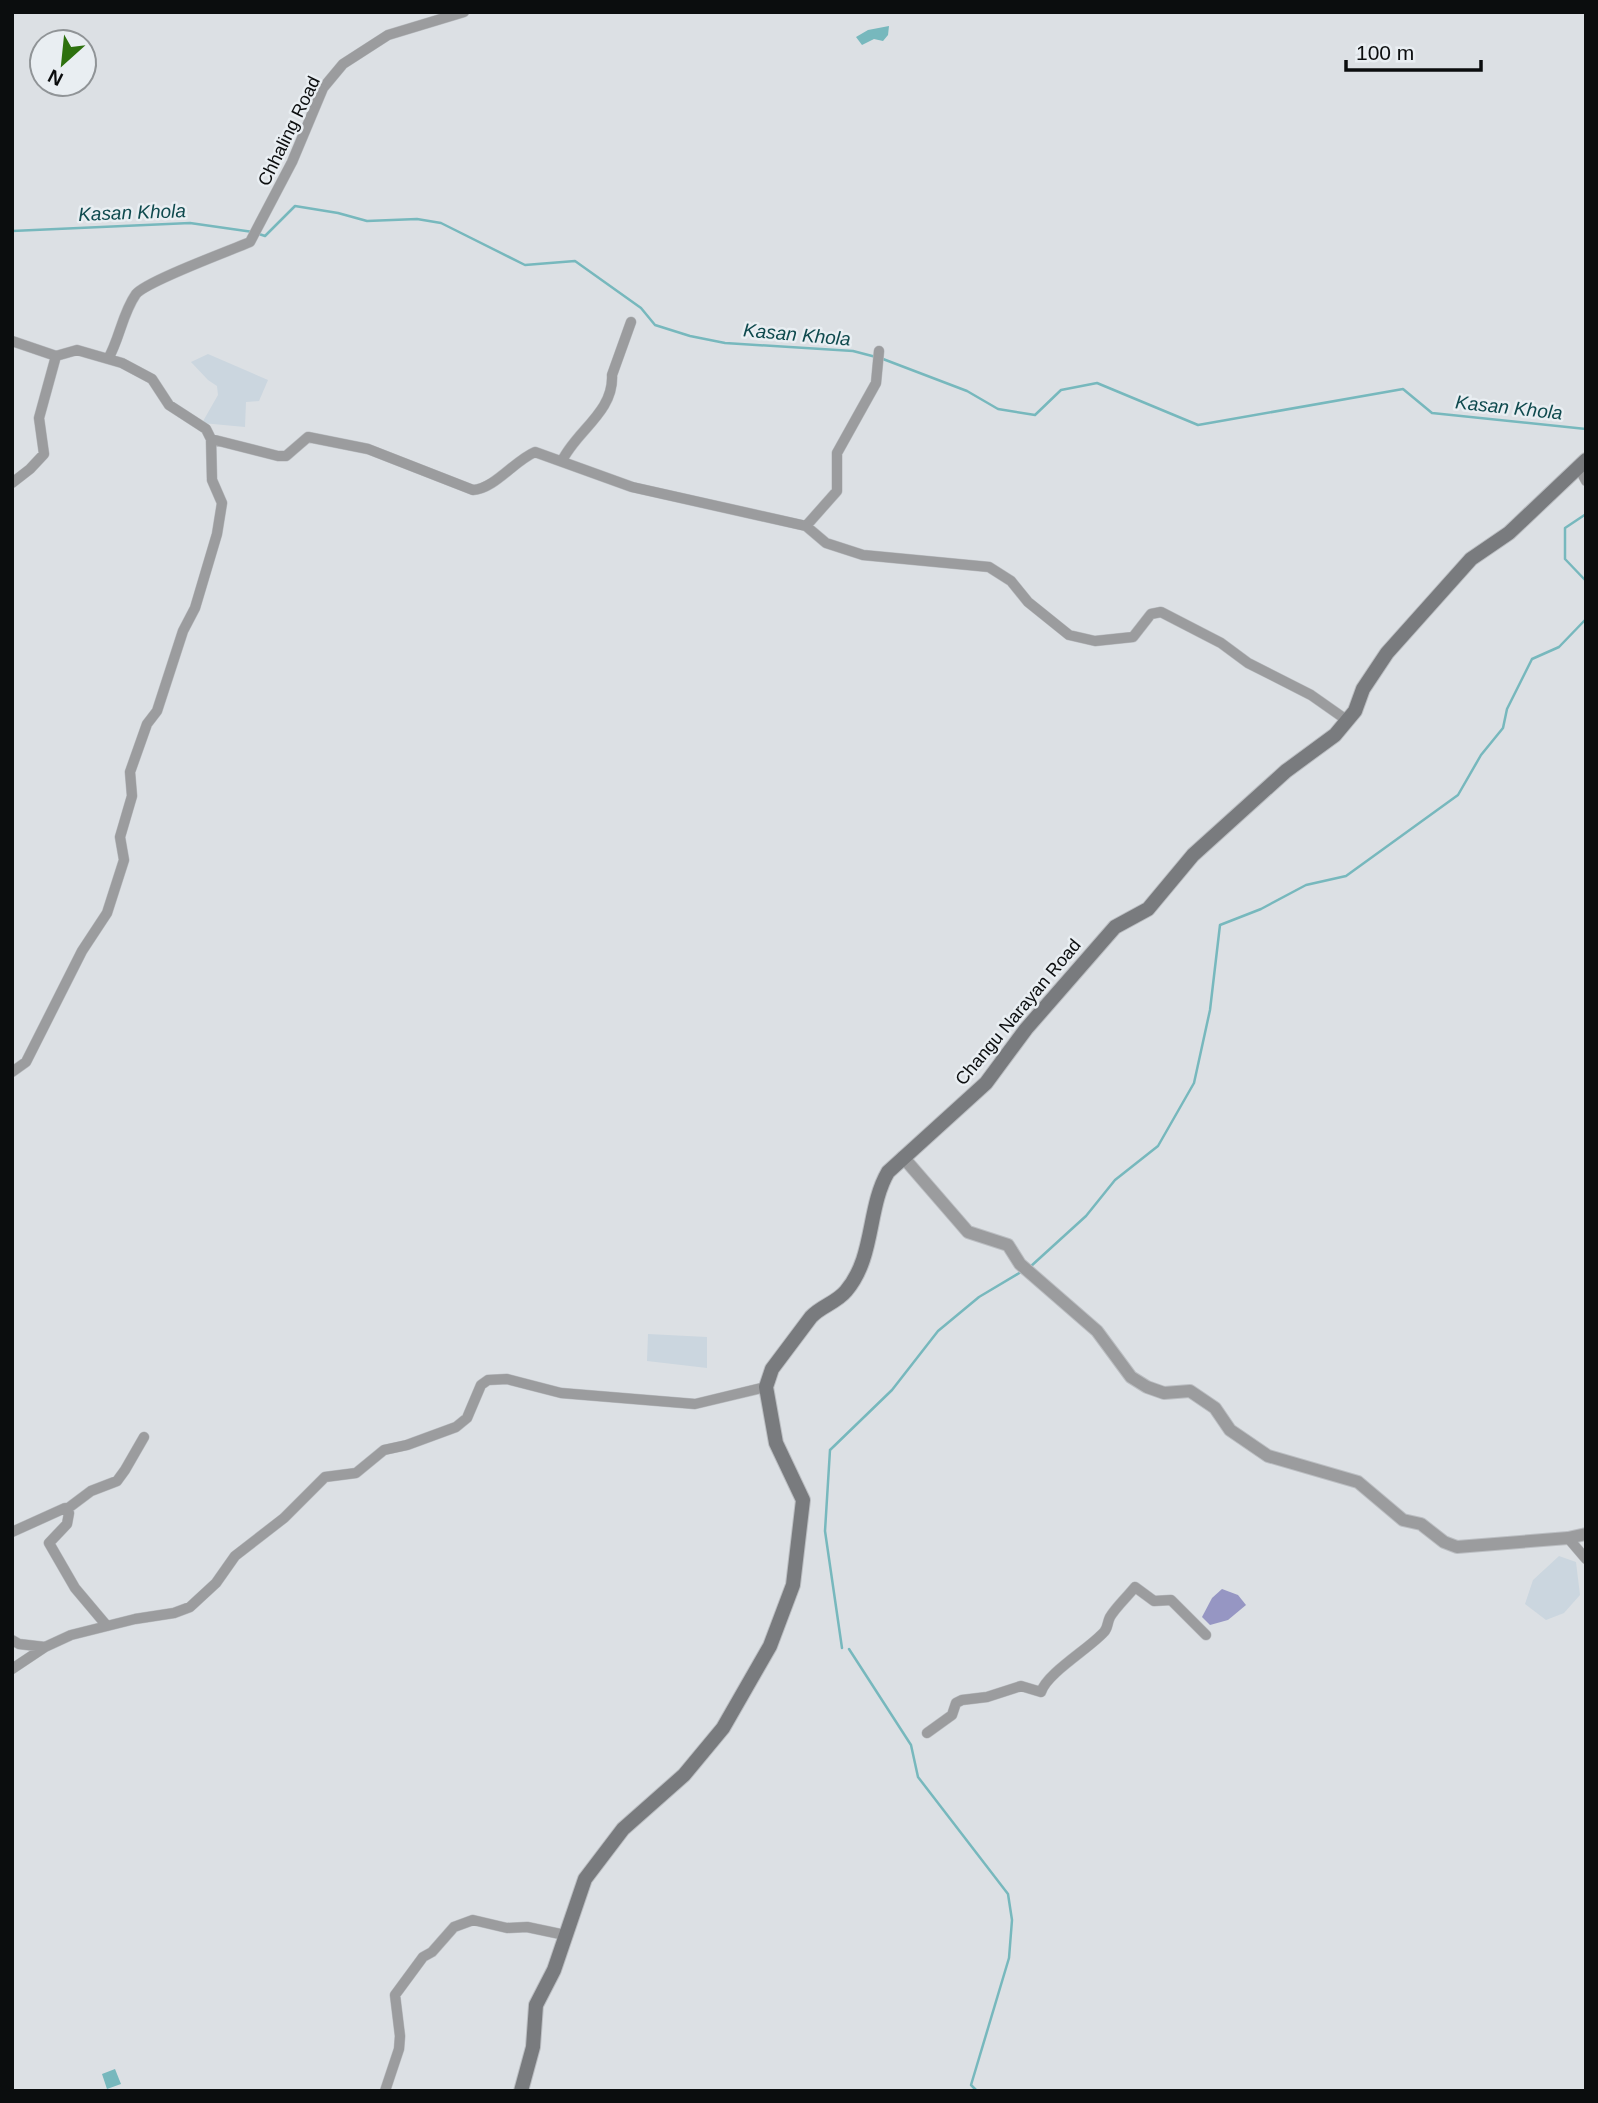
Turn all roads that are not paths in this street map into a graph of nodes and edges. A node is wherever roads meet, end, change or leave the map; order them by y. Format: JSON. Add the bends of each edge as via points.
{"nodes":[{"id":1,"x":464,"y":12,"type":"edge"},
{"id":2,"x":631,"y":322,"type":"dead end"},
{"id":3,"x":12,"y":341,"type":"edge"},
{"id":4,"x":879,"y":351,"type":"dead end"},
{"id":5,"x":56,"y":356,"type":"junction"},
{"id":6,"x":108,"y":359,"type":"junction"},
{"id":7,"x":211,"y":439,"type":"junction"},
{"id":8,"x":562,"y":461,"type":"junction"},
{"id":9,"x":1584,"y":470,"type":"edge"},
{"id":10,"x":12,"y":482,"type":"edge"},
{"id":11,"x":806,"y":526,"type":"junction"},
{"id":12,"x":1348,"y":721,"type":"junction"},
{"id":13,"x":12,"y":1072,"type":"edge"},
{"id":14,"x":903,"y":1157,"type":"junction"},
{"id":15,"x":766,"y":1387,"type":"junction"},
{"id":16,"x":144,"y":1437,"type":"dead end"},
{"id":17,"x":67,"y":1509,"type":"junction"},
{"id":18,"x":12,"y":1532,"type":"edge"},
{"id":19,"x":1586,"y":1534,"type":"edge"},
{"id":20,"x":1568,"y":1538,"type":"junction"},
{"id":21,"x":1586,"y":1559,"type":"edge"},
{"id":22,"x":107,"y":1626,"type":"junction"},
{"id":23,"x":1206,"y":1634,"type":"dead end"},
{"id":24,"x":12,"y":1640,"type":"edge"},
{"id":25,"x":45,"y":1647,"type":"junction"},
{"id":26,"x":12,"y":1669,"type":"edge"},
{"id":27,"x":927,"y":1733,"type":"dead end"},
{"id":28,"x":565,"y":1935,"type":"junction"},
{"id":29,"x":385,"y":2091,"type":"edge"},
{"id":30,"x":521,"y":2091,"type":"edge"}],
"edges":[{"from":1,"to":6,"type":"street","name":"Chhaling Road","via":[[388,35],[343,64],[323,88],[250,243],[139,291]]},
{"from":2,"to":8,"type":"street","via":[[607,401]]},
{"from":3,"to":5,"type":"street"},
{"from":4,"to":11,"type":"street","via":[[876,383],[836,453],[837,491]]},
{"from":5,"to":6,"type":"street","via":[[77,350]]},
{"from":5,"to":10,"type":"street","via":[[39,418],[44,454]]},
{"from":6,"to":7,"type":"street","via":[[152,379],[169,405],[206,429]]},
{"from":7,"to":8,"type":"street","via":[[286,456],[308,437],[368,449],[473,491],[483,490],[535,452]]},
{"from":7,"to":13,"type":"street","via":[[212,481],[222,503],[219,524],[195,608],[130,772],[132,796],[120,836],[124,860],[107,912],[26,1062]]},
{"from":8,"to":11,"type":"street","via":[[632,487]]},
{"from":9,"to":12,"type":"main road","name":"Changu Narayan Road","via":[[1471,559],[1387,653]]},
{"from":11,"to":12,"type":"street","via":[[826,543],[863,555],[989,567],[1069,635],[1095,641],[1133,637],[1151,614],[1161,612],[1311,695]]},
{"from":12,"to":14,"type":"main road","name":"Changu Narayan Road","via":[[1194,855],[1148,909],[1115,927],[1026,1029],[986,1083]]},
{"from":14,"to":15,"type":"main road","name":"Changu Narayan Road","via":[[879,1189],[870,1236],[852,1283],[811,1317],[772,1369]]},
{"from":14,"to":20,"type":"street","via":[[968,1233],[1008,1245],[1020,1264],[1097,1331],[1131,1377],[1164,1394],[1190,1391],[1215,1408],[1230,1430],[1268,1457],[1358,1482],[1403,1520],[1421,1524],[1457,1547]]},
{"from":15,"to":22,"type":"street","via":[[695,1404],[561,1394],[507,1380],[488,1380],[481,1385],[467,1418],[456,1427],[384,1450],[356,1474],[325,1477],[236,1556],[190,1607]]},
{"from":15,"to":28,"type":"main road","via":[[776,1443],[803,1500],[793,1585],[770,1646],[723,1728],[684,1775],[623,1829],[597,1862],[580,1889]]},
{"from":16,"to":17,"type":"street","via":[[117,1480]]},
{"from":17,"to":18,"type":"street"},
{"from":17,"to":22,"type":"street","via":[[67,1524],[49,1543],[75,1588]]},
{"from":19,"to":20,"type":"street"},
{"from":20,"to":21,"type":"street"},
{"from":22,"to":25,"type":"street"},
{"from":23,"to":27,"type":"street","via":[[1171,1600],[1154,1601],[1135,1587],[1102,1635],[1049,1678],[1041,1692],[1021,1686],[987,1698],[962,1700],[952,1715]]},
{"from":24,"to":25,"type":"street"},
{"from":25,"to":26,"type":"street"},
{"from":28,"to":29,"type":"street","via":[[473,1920],[454,1927],[423,1957],[395,1995],[399,2049]]},
{"from":28,"to":30,"type":"main road","via":[[536,2004],[533,2047]]}]}
